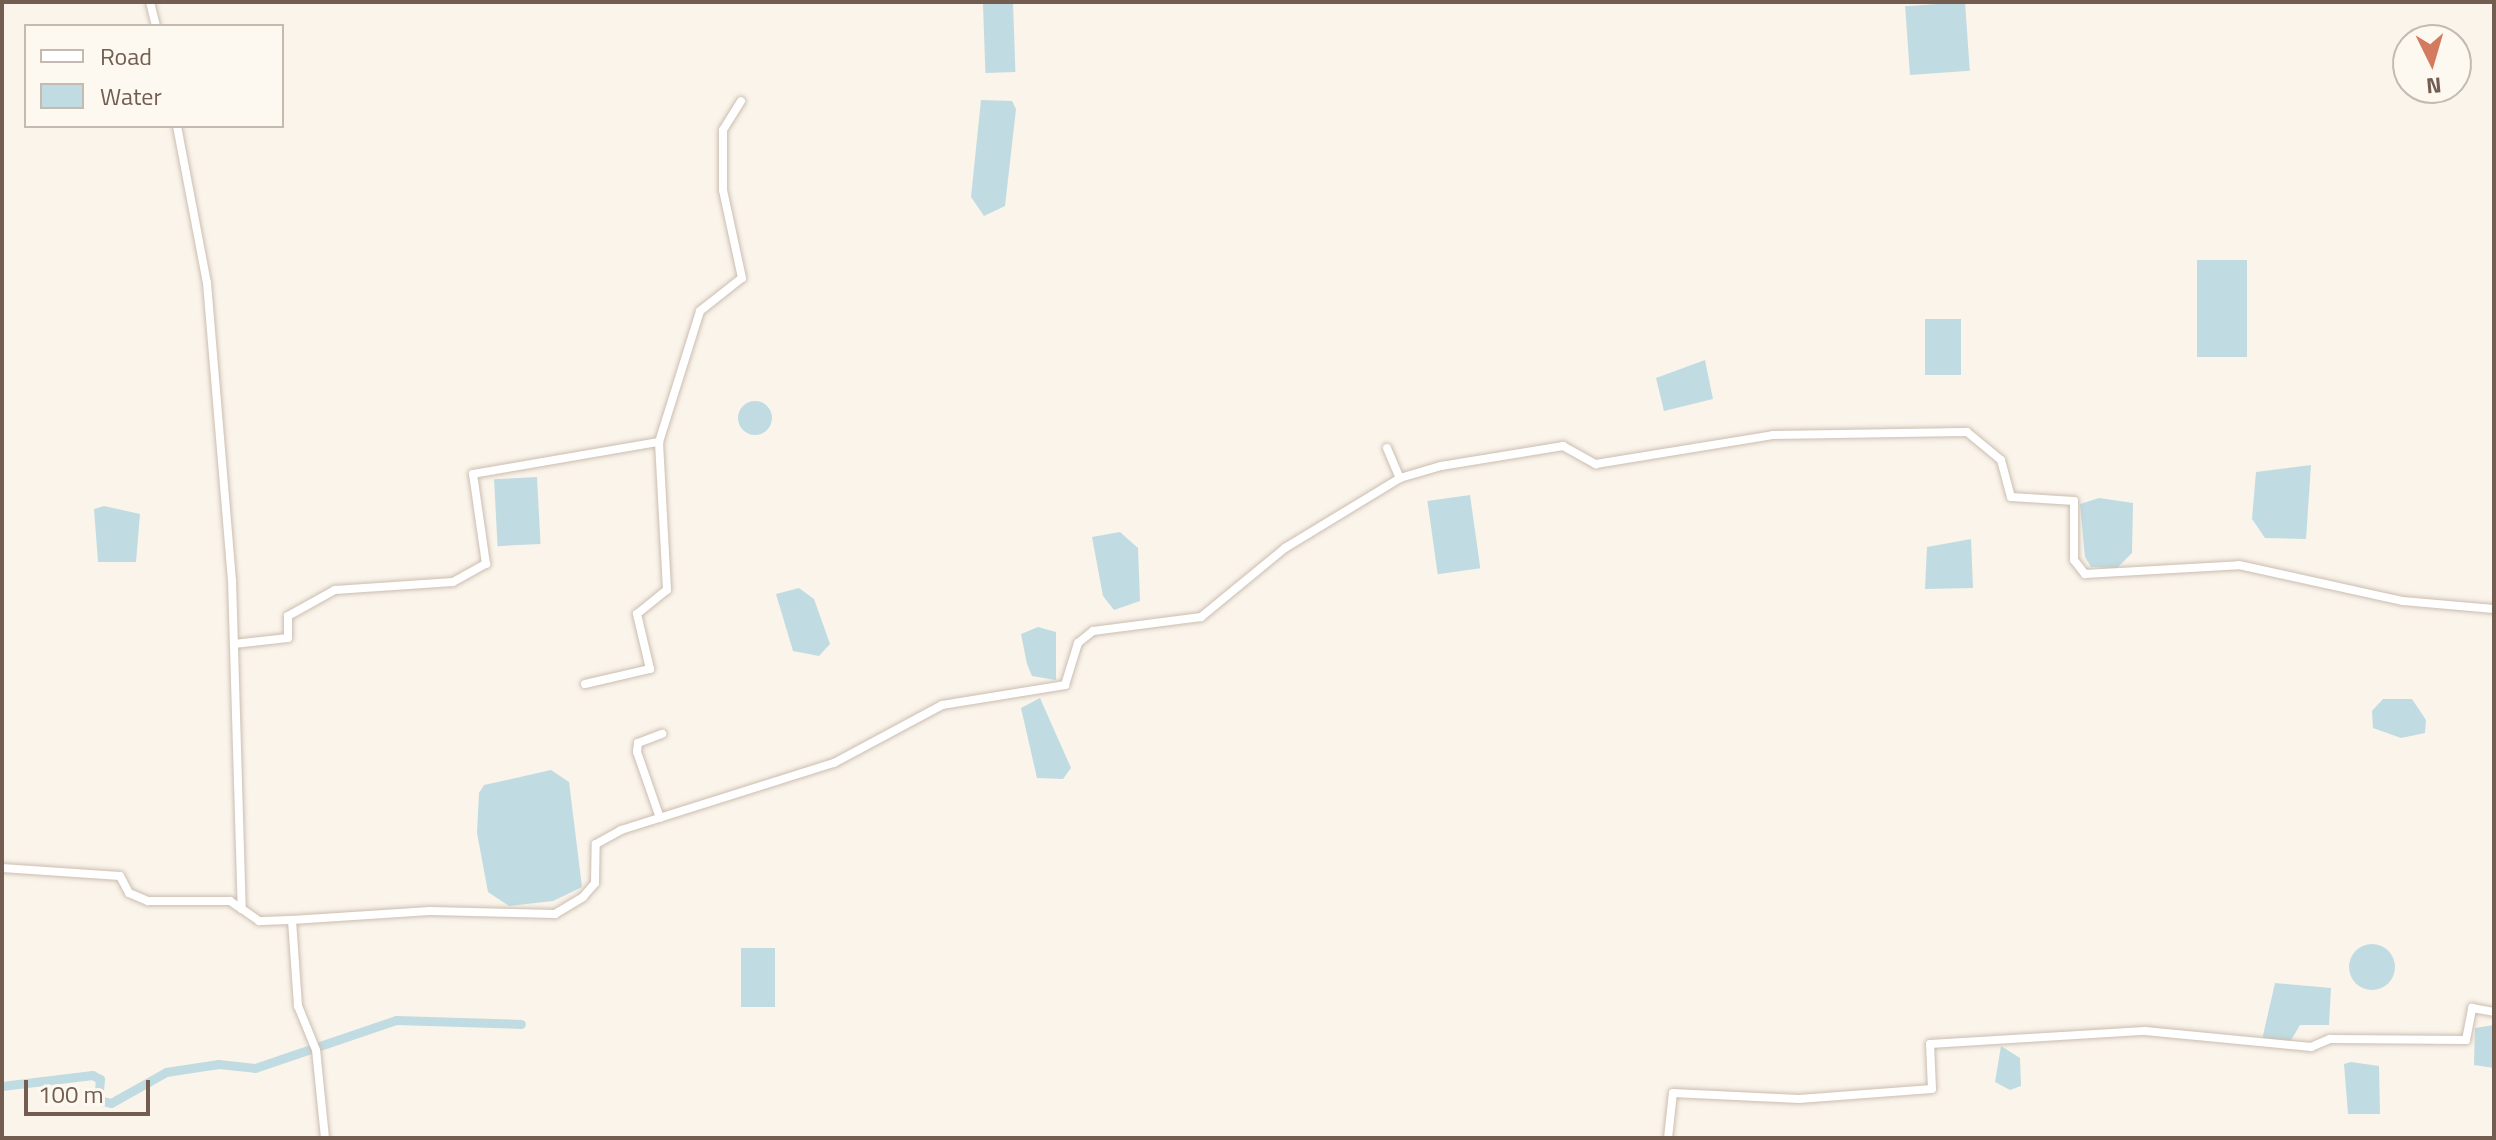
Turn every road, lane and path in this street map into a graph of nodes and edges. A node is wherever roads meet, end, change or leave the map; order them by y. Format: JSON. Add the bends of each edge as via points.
{"nodes":[{"id":1,"x":150,"y":2,"type":"edge"},
{"id":2,"x":156,"y":24,"type":"edge"},
{"id":3,"x":741,"y":101,"type":"dead end"},
{"id":4,"x":177,"y":128,"type":"edge"},
{"id":5,"x":659,"y":442,"type":"junction"},
{"id":6,"x":1387,"y":448,"type":"dead end"},
{"id":7,"x":1400,"y":478,"type":"junction"},
{"id":8,"x":2494,"y":609,"type":"edge"},
{"id":9,"x":234,"y":644,"type":"junction"},
{"id":10,"x":585,"y":684,"type":"dead end"},
{"id":11,"x":662,"y":734,"type":"dead end"},
{"id":12,"x":660,"y":818,"type":"junction"},
{"id":13,"x":2,"y":868,"type":"edge"},
{"id":14,"x":242,"y":909,"type":"junction"},
{"id":15,"x":292,"y":920,"type":"junction"},
{"id":16,"x":2494,"y":1012,"type":"edge"},
{"id":17,"x":325,"y":1138,"type":"edge"},
{"id":18,"x":1668,"y":1138,"type":"edge"}],
"edges":[{"from":1,"to":2,"type":"street"},
{"from":3,"to":5,"type":"street","via":[[723,130],[723,190],[742,278],[700,311]]},
{"from":4,"to":9,"type":"street","via":[[207,283]]},
{"from":5,"to":9,"type":"street","via":[[473,474],[486,564],[453,582],[335,590],[288,616],[288,638]]},
{"from":5,"to":10,"type":"street","via":[[667,590],[637,614],[650,669]]},
{"from":6,"to":7,"type":"street"},
{"from":7,"to":8,"type":"street","via":[[1563,446],[1596,464],[1773,435],[1967,432],[2001,460],[2011,497],[2074,501],[2074,560],[2085,574],[2239,565],[2403,601]]},
{"from":7,"to":12,"type":"street","via":[[1285,548],[1201,617],[1093,631],[1078,643],[1065,685],[942,705],[834,763]]},
{"from":9,"to":14,"type":"street"},
{"from":11,"to":12,"type":"street","via":[[638,743],[637,752]]},
{"from":12,"to":15,"type":"street","via":[[596,844],[595,883],[555,914],[430,911]]},
{"from":13,"to":14,"type":"street","via":[[120,876],[129,893],[148,901],[230,901]]},
{"from":14,"to":15,"type":"street","via":[[259,921]]},
{"from":15,"to":17,"type":"street","via":[[298,1006],[316,1050]]},
{"from":16,"to":18,"type":"street","via":[[2472,1008],[2466,1040],[2330,1039],[2311,1047],[2145,1031],[1930,1044],[1932,1089],[1799,1099],[1673,1093]]}]}
